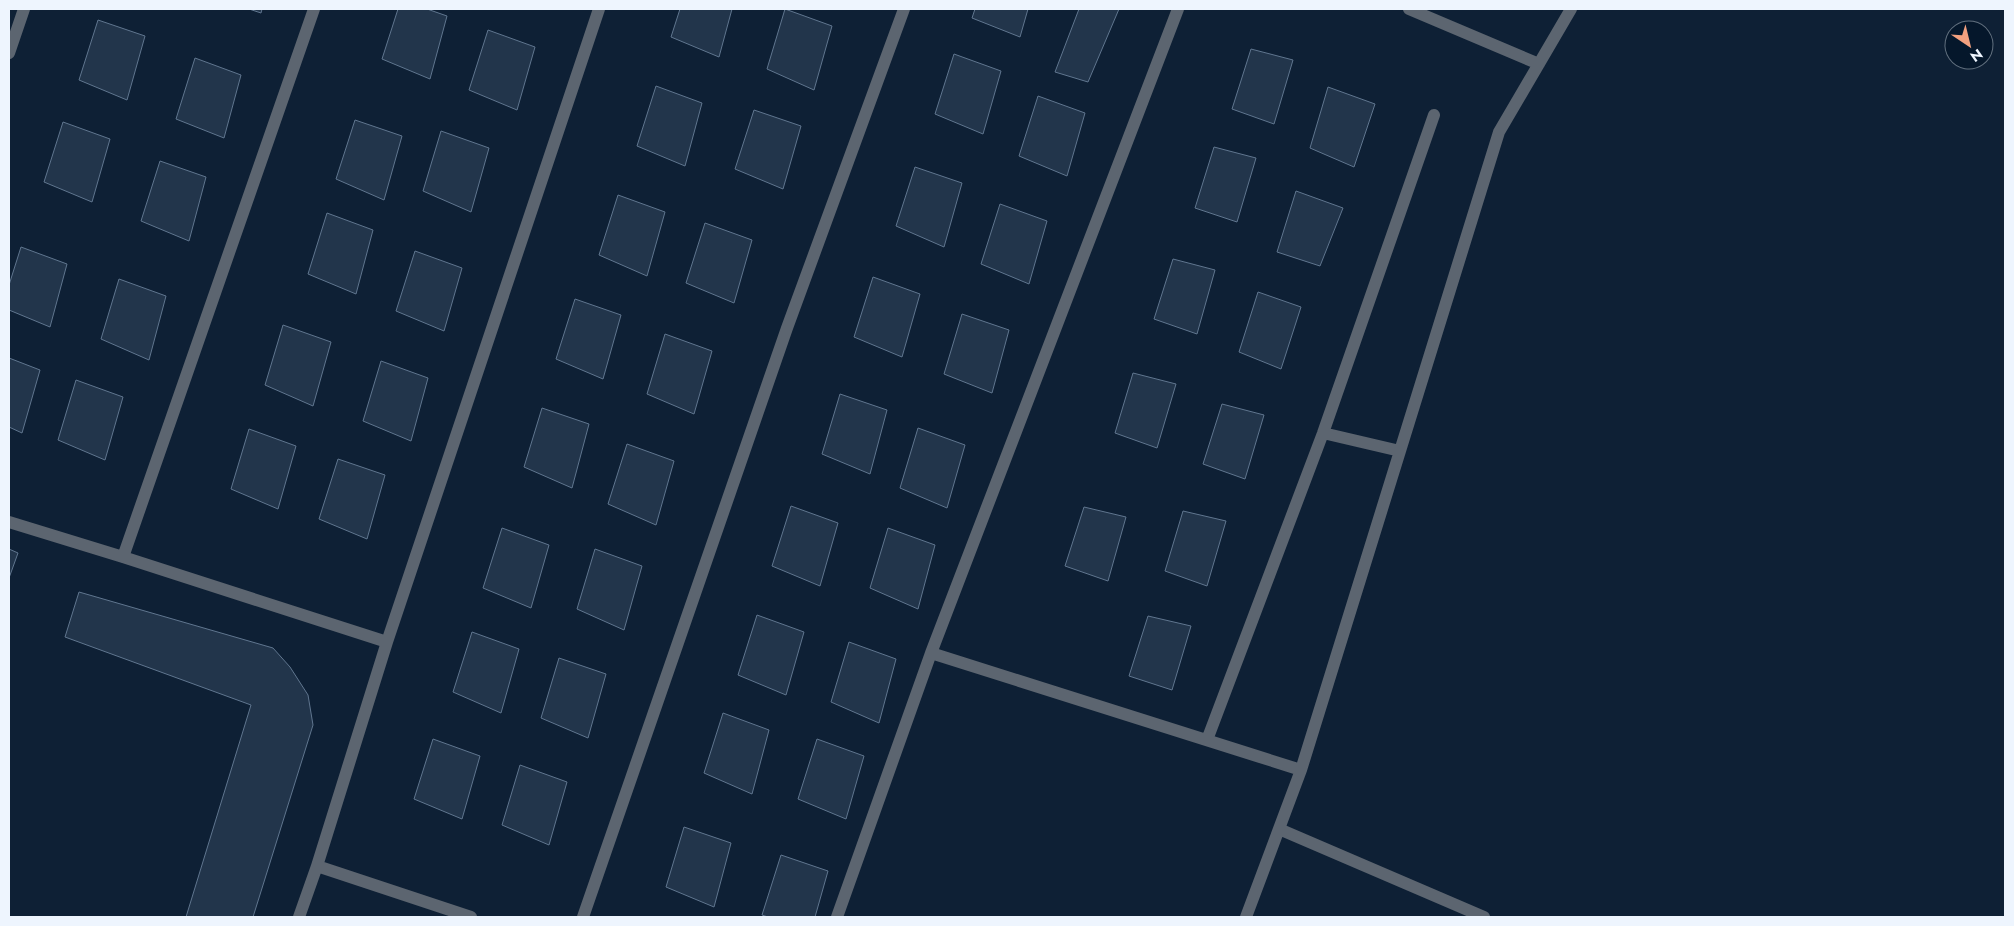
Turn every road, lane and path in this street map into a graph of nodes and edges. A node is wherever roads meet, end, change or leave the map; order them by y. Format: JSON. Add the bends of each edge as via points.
{"nodes":[{"id":1,"x":24,"y":9,"type":"edge"},
{"id":2,"x":314,"y":9,"type":"edge"},
{"id":3,"x":599,"y":9,"type":"edge"},
{"id":4,"x":904,"y":9,"type":"edge"},
{"id":5,"x":1178,"y":9,"type":"edge"},
{"id":6,"x":1409,"y":9,"type":"edge"},
{"id":7,"x":1571,"y":9,"type":"edge"},
{"id":8,"x":9,"y":53,"type":"edge"},
{"id":9,"x":1538,"y":64,"type":"junction"},
{"id":10,"x":1434,"y":115,"type":"dead end"},
{"id":11,"x":1323,"y":433,"type":"junction"},
{"id":12,"x":1400,"y":451,"type":"junction"},
{"id":13,"x":9,"y":522,"type":"edge"},
{"id":14,"x":123,"y":556,"type":"junction"},
{"id":15,"x":387,"y":642,"type":"junction"},
{"id":16,"x":931,"y":653,"type":"junction"},
{"id":17,"x":1207,"y":740,"type":"junction"},
{"id":18,"x":1301,"y":770,"type":"junction"},
{"id":19,"x":1279,"y":829,"type":"junction"},
{"id":20,"x":317,"y":866,"type":"junction"},
{"id":21,"x":299,"y":917,"type":"edge"},
{"id":22,"x":472,"y":917,"type":"edge"},
{"id":23,"x":583,"y":917,"type":"edge"},
{"id":24,"x":837,"y":917,"type":"edge"},
{"id":25,"x":1246,"y":917,"type":"edge"},
{"id":26,"x":1484,"y":917,"type":"edge"}],
"edges":[{"from":1,"to":8,"type":"street"},
{"from":2,"to":14,"type":"street"},
{"from":3,"to":15,"type":"street"},
{"from":4,"to":23,"type":"street","via":[[787,328]]},
{"from":5,"to":16,"type":"street"},
{"from":6,"to":9,"type":"street"},
{"from":7,"to":9,"type":"street"},
{"from":9,"to":12,"type":"street","via":[[1499,132]]},
{"from":10,"to":11,"type":"street"},
{"from":11,"to":12,"type":"street"},
{"from":11,"to":17,"type":"street"},
{"from":12,"to":18,"type":"street"},
{"from":13,"to":14,"type":"street"},
{"from":14,"to":15,"type":"street"},
{"from":15,"to":20,"type":"street"},
{"from":16,"to":17,"type":"street"},
{"from":16,"to":24,"type":"street"},
{"from":17,"to":18,"type":"street"},
{"from":18,"to":19,"type":"street"},
{"from":19,"to":25,"type":"street"},
{"from":19,"to":26,"type":"street"},
{"from":20,"to":21,"type":"street"},
{"from":20,"to":22,"type":"street"}]}
